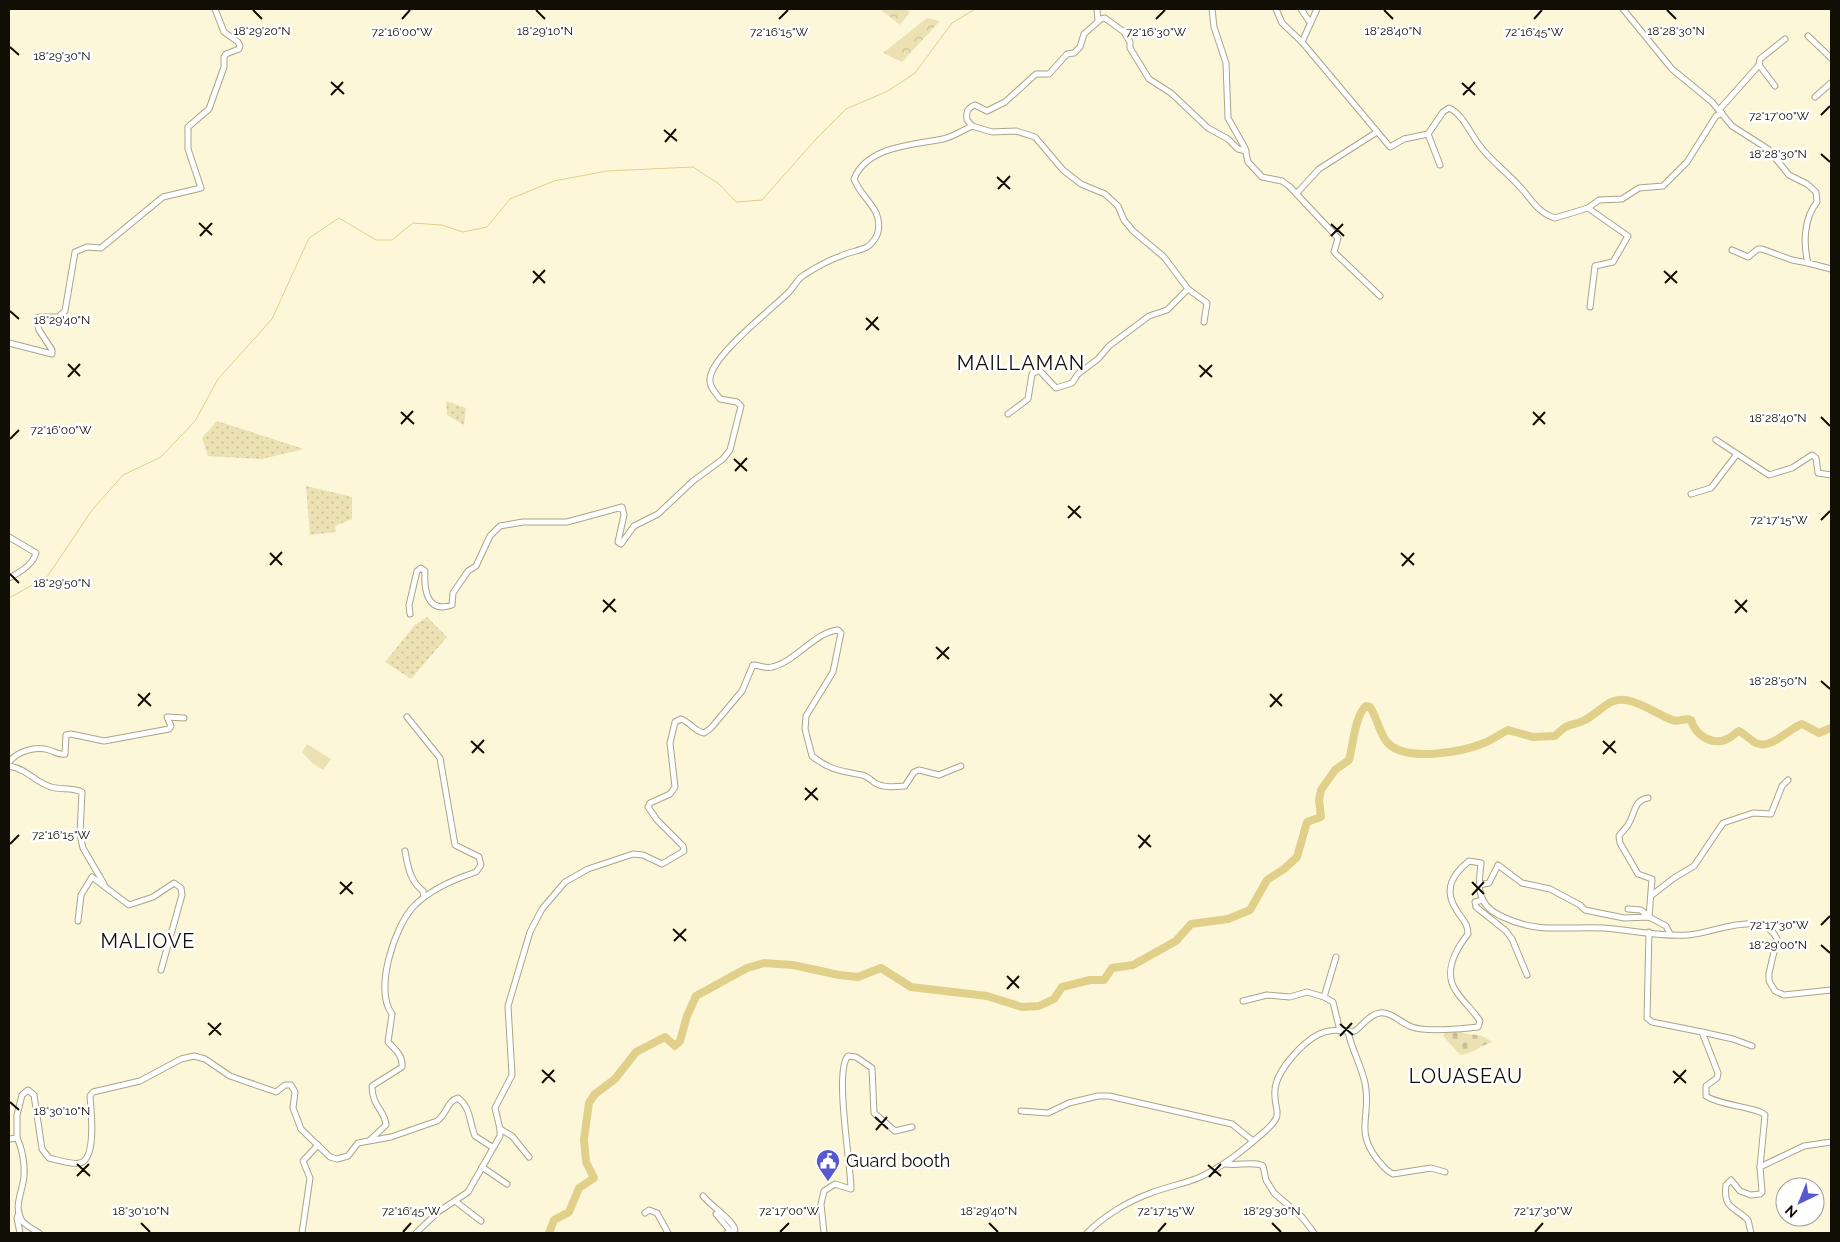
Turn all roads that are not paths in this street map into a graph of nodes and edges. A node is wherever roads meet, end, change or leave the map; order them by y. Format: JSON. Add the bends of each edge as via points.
{"nodes":[{"id":1,"x":215,"y":9,"type":"edge"},
{"id":2,"x":1097,"y":9,"type":"edge"},
{"id":3,"x":1212,"y":9,"type":"edge"},
{"id":4,"x":1276,"y":9,"type":"edge"},
{"id":5,"x":1301,"y":9,"type":"edge"},
{"id":6,"x":1316,"y":9,"type":"edge"},
{"id":7,"x":1623,"y":9,"type":"edge"},
{"id":8,"x":1098,"y":22,"type":"junction"},
{"id":9,"x":1309,"y":22,"type":"junction"},
{"id":10,"x":1808,"y":36,"type":"dead end"},
{"id":11,"x":1785,"y":39,"type":"dead end"},
{"id":12,"x":1302,"y":42,"type":"junction"},
{"id":13,"x":1831,"y":58,"type":"edge"},
{"id":14,"x":1759,"y":65,"type":"junction"},
{"id":15,"x":1831,"y":83,"type":"edge"},
{"id":16,"x":1775,"y":86,"type":"dead end"},
{"id":17,"x":1815,"y":97,"type":"dead end"},
{"id":18,"x":1721,"y":112,"type":"junction"},
{"id":19,"x":972,"y":126,"type":"junction"},
{"id":20,"x":1377,"y":132,"type":"junction"},
{"id":21,"x":1428,"y":134,"type":"junction"},
{"id":22,"x":1246,"y":151,"type":"junction"},
{"id":23,"x":1440,"y":165,"type":"dead end"},
{"id":24,"x":1297,"y":193,"type":"junction"},
{"id":25,"x":1588,"y":208,"type":"junction"},
{"id":26,"x":1732,"y":250,"type":"dead end"},
{"id":27,"x":1808,"y":262,"type":"junction"},
{"id":28,"x":1831,"y":269,"type":"edge"},
{"id":29,"x":1188,"y":289,"type":"junction"},
{"id":30,"x":1380,"y":296,"type":"dead end"},
{"id":31,"x":1590,"y":307,"type":"dead end"},
{"id":32,"x":1204,"y":322,"type":"dead end"},
{"id":33,"x":9,"y":342,"type":"edge"},
{"id":34,"x":1008,"y":414,"type":"dead end"},
{"id":35,"x":1716,"y":440,"type":"dead end"},
{"id":36,"x":1737,"y":454,"type":"junction"},
{"id":37,"x":1831,"y":475,"type":"edge"},
{"id":38,"x":1691,"y":494,"type":"dead end"},
{"id":39,"x":9,"y":537,"type":"edge"},
{"id":40,"x":9,"y":578,"type":"edge"},
{"id":41,"x":410,"y":614,"type":"dead end"},
{"id":42,"x":407,"y":717,"type":"dead end"},
{"id":43,"x":184,"y":718,"type":"dead end"},
{"id":44,"x":9,"y":764,"type":"edge"},
{"id":45,"x":960,"y":766,"type":"dead end"},
{"id":46,"x":1788,"y":780,"type":"dead end"},
{"id":47,"x":1648,"y":798,"type":"dead end"},
{"id":48,"x":405,"y":851,"type":"dead end"},
{"id":49,"x":104,"y":884,"type":"junction"},
{"id":50,"x":1479,"y":885,"type":"junction"},
{"id":51,"x":1652,"y":896,"type":"junction"},
{"id":52,"x":424,"y":898,"type":"junction"},
{"id":53,"x":1483,"y":900,"type":"junction"},
{"id":54,"x":1628,"y":909,"type":"dead end"},
{"id":55,"x":1649,"y":917,"type":"junction"},
{"id":56,"x":78,"y":921,"type":"dead end"},
{"id":57,"x":1649,"y":932,"type":"junction"},
{"id":58,"x":1670,"y":934,"type":"junction"},
{"id":59,"x":1336,"y":957,"type":"dead end"},
{"id":60,"x":161,"y":970,"type":"dead end"},
{"id":61,"x":1527,"y":975,"type":"dead end"},
{"id":62,"x":1831,"y":990,"type":"edge"},
{"id":63,"x":1324,"y":996,"type":"junction"},
{"id":64,"x":1244,"y":1001,"type":"dead end"},
{"id":65,"x":1340,"y":1031,"type":"junction"},
{"id":66,"x":1348,"y":1032,"type":"junction"},
{"id":67,"x":1702,"y":1032,"type":"junction"},
{"id":68,"x":1752,"y":1046,"type":"dead end"},
{"id":69,"x":1021,"y":1111,"type":"dead end"},
{"id":70,"x":912,"y":1127,"type":"dead end"},
{"id":71,"x":500,"y":1129,"type":"junction"},
{"id":72,"x":16,"y":1138,"type":"junction"},
{"id":73,"x":9,"y":1139,"type":"edge"},
{"id":74,"x":369,"y":1141,"type":"junction"},
{"id":75,"x":1253,"y":1141,"type":"junction"},
{"id":76,"x":1831,"y":1142,"type":"edge"},
{"id":77,"x":318,"y":1145,"type":"junction"},
{"id":78,"x":492,"y":1147,"type":"junction"},
{"id":79,"x":529,"y":1156,"type":"dead end"},
{"id":80,"x":1226,"y":1164,"type":"junction"},
{"id":81,"x":482,"y":1167,"type":"junction"},
{"id":82,"x":1760,"y":1167,"type":"junction"},
{"id":83,"x":1445,"y":1172,"type":"dead end"},
{"id":84,"x":507,"y":1184,"type":"dead end"},
{"id":85,"x":703,"y":1196,"type":"dead end"},
{"id":86,"x":455,"y":1201,"type":"junction"},
{"id":87,"x":714,"y":1212,"type":"dead end"},
{"id":88,"x":19,"y":1213,"type":"junction"},
{"id":89,"x":645,"y":1213,"type":"dead end"},
{"id":90,"x":481,"y":1221,"type":"dead end"},
{"id":91,"x":20,"y":1233,"type":"edge"},
{"id":92,"x":39,"y":1233,"type":"edge"},
{"id":93,"x":302,"y":1233,"type":"edge"},
{"id":94,"x":416,"y":1233,"type":"edge"},
{"id":95,"x":668,"y":1233,"type":"edge"},
{"id":96,"x":730,"y":1233,"type":"edge"},
{"id":97,"x":824,"y":1233,"type":"edge"},
{"id":98,"x":1087,"y":1233,"type":"edge"},
{"id":99,"x":1314,"y":1233,"type":"edge"},
{"id":100,"x":1751,"y":1233,"type":"edge"}],
"edges":[{"from":1,"to":33,"type":"street","via":[[224,32],[240,46],[224,57],[224,67],[209,109],[188,127],[188,149],[201,188],[163,197],[101,248],[87,247],[75,252],[65,311],[58,318],[36,319],[52,354]]},
{"from":2,"to":8,"type":"street"},
{"from":3,"to":22,"type":"street","via":[[1214,27],[1226,63],[1228,118]]},
{"from":4,"to":12,"type":"street","via":[[1282,23]]},
{"from":5,"to":9,"type":"street"},
{"from":6,"to":9,"type":"street"},
{"from":7,"to":18,"type":"street","via":[[1672,69]]},
{"from":8,"to":19,"type":"street","via":[[1084,34],[1080,47],[1067,54],[1050,74],[1036,74],[1006,102],[987,111],[975,105],[969,108],[967,120]]},
{"from":8,"to":22,"type":"street","via":[[1105,18],[1124,32],[1149,79],[1171,93],[1208,128]]},
{"from":9,"to":12,"type":"street"},
{"from":10,"to":13,"type":"street"},
{"from":11,"to":14,"type":"street","via":[[1762,57]]},
{"from":12,"to":20,"type":"street"},
{"from":14,"to":16,"type":"street"},
{"from":14,"to":18,"type":"street"},
{"from":15,"to":17,"type":"street"},
{"from":18,"to":25,"type":"street","via":[[1687,162],[1663,186],[1638,188],[1622,199],[1599,200]]},
{"from":18,"to":27,"type":"street","via":[[1732,126],[1768,149],[1789,175],[1816,192],[1817,202],[1810,211],[1805,240]]},
{"from":19,"to":29,"type":"street","via":[[992,132],[1016,131],[1035,137],[1063,170],[1080,184],[1105,194],[1118,206],[1132,231],[1164,257]]},
{"from":19,"to":41,"type":"street","via":[[945,139],[886,150],[857,171],[854,179],[859,192],[877,211],[879,218],[878,234],[874,240],[868,246],[839,256],[802,276],[721,358],[709,378],[720,399],[737,402],[740,406],[730,450],[724,459],[693,481],[658,514],[634,526],[621,544],[618,542],[624,515],[622,507],[567,522],[523,522],[500,526],[490,536],[476,566],[468,571],[453,593],[452,605],[439,606],[427,599],[425,571],[421,568],[417,571]]},
{"from":20,"to":21,"type":"street","via":[[1390,147],[1404,139]]},
{"from":20,"to":24,"type":"street","via":[[1319,169]]},
{"from":21,"to":23,"type":"street"},
{"from":21,"to":25,"type":"street","via":[[1446,109],[1453,110],[1485,153],[1543,213],[1555,218]]},
{"from":22,"to":24,"type":"street","via":[[1248,162],[1262,177],[1282,182]]},
{"from":24,"to":30,"type":"street","via":[[1338,238],[1334,252]]},
{"from":25,"to":31,"type":"street","via":[[1628,236],[1613,262],[1595,266]]},
{"from":26,"to":27,"type":"street","via":[[1748,257],[1762,249]]},
{"from":27,"to":28,"type":"street"},
{"from":29,"to":32,"type":"street","via":[[1207,304]]},
{"from":29,"to":34,"type":"street","via":[[1167,310],[1148,316],[1109,346],[1072,383],[1056,388],[1038,370],[1032,374],[1028,399]]},
{"from":35,"to":36,"type":"street"},
{"from":36,"to":37,"type":"street","via":[[1769,474],[1792,468],[1812,455],[1816,458],[1819,474]]},
{"from":36,"to":38,"type":"street","via":[[1711,488]]},
{"from":39,"to":40,"type":"street","via":[[36,556]]},
{"from":42,"to":52,"type":"street","via":[[440,758],[455,845],[479,857],[481,865],[476,872]]},
{"from":43,"to":44,"type":"street","via":[[167,717],[171,726],[168,729],[104,741],[66,735],[65,754],[22,751]]},
{"from":44,"to":49,"type":"street","via":[[48,786],[82,792],[80,834],[83,848]]},
{"from":45,"to":71,"type":"street","via":[[939,775],[919,770],[905,786],[891,787],[877,784],[863,775],[834,770],[812,756],[805,729],[806,716],[833,672],[841,633],[838,630],[822,635],[774,666],[753,665],[742,691],[704,733],[685,721],[677,720],[670,743],[675,787],[670,794],[648,807],[684,850],[662,864],[633,854],[588,869],[565,882],[542,909],[530,932],[508,1006],[512,1075],[496,1102]]},
{"from":46,"to":51,"type":"street","via":[[1782,786],[1771,814],[1753,813],[1723,823],[1694,866]]},
{"from":47,"to":51,"type":"street","via":[[1635,806],[1628,825],[1619,836],[1638,874],[1652,878]]},
{"from":48,"to":52,"type":"street","via":[[409,871],[416,886],[423,891]]},
{"from":49,"to":56,"type":"street","via":[[92,877],[86,884],[78,903]]},
{"from":49,"to":60,"type":"street","via":[[130,905],[153,897],[174,883],[181,888],[182,895]]},
{"from":50,"to":53,"type":"street"},
{"from":50,"to":55,"type":"street","via":[[1489,883],[1498,865],[1522,883],[1550,889],[1585,910],[1624,918]]},
{"from":50,"to":66,"type":"street","via":[[1481,862],[1474,860],[1459,870],[1451,879],[1450,886],[1451,899],[1467,923],[1468,934],[1454,953],[1451,978],[1455,990],[1480,1021],[1478,1027],[1422,1030],[1380,1013],[1355,1031]]},
{"from":51,"to":55,"type":"street"},
{"from":52,"to":74,"type":"street","via":[[412,908],[404,922],[385,972],[386,1006],[392,1014],[388,1042],[401,1056],[402,1067],[372,1086],[374,1102],[386,1118],[386,1125]]},
{"from":53,"to":57,"type":"street","via":[[1493,912],[1519,925]]},
{"from":53,"to":61,"type":"street","via":[[1475,902],[1478,911],[1506,931],[1516,946]]},
{"from":54,"to":55,"type":"street","via":[[1641,910]]},
{"from":55,"to":58,"type":"street","via":[[1666,926]]},
{"from":57,"to":58,"type":"street"},
{"from":57,"to":67,"type":"street","via":[[1647,1018],[1652,1022]]},
{"from":58,"to":62,"type":"street","via":[[1690,935],[1729,926],[1762,925],[1777,939],[1769,973],[1769,981],[1775,991],[1784,994]]},
{"from":59,"to":63,"type":"street"},
{"from":63,"to":64,"type":"street","via":[[1307,992],[1290,998],[1267,995]]},
{"from":63,"to":65,"type":"street","via":[[1333,1002]]},
{"from":65,"to":66,"type":"street"},
{"from":65,"to":75,"type":"street","via":[[1317,1035],[1301,1046],[1281,1074],[1275,1090],[1279,1113],[1276,1120]]},
{"from":66,"to":83,"type":"street","via":[[1366,1085],[1364,1131],[1371,1152],[1388,1172],[1394,1174],[1431,1168]]},
{"from":67,"to":68,"type":"street"},
{"from":67,"to":82,"type":"street","via":[[1718,1073],[1717,1078],[1706,1086],[1706,1096],[1765,1115]]},
{"from":69,"to":75,"type":"street","via":[[1048,1112],[1069,1103],[1109,1096],[1232,1124]]},
{"from":70,"to":97,"type":"street","via":[[895,1131],[874,1113],[872,1068],[856,1057],[848,1056],[844,1060],[843,1080],[851,1189],[834,1184],[824,1191],[821,1204]]},
{"from":71,"to":78,"type":"street","via":[[500,1136]]},
{"from":71,"to":79,"type":"street","via":[[512,1136]]},
{"from":72,"to":73,"type":"street"},
{"from":72,"to":77,"type":"street","via":[[17,1115],[22,1095],[28,1090],[34,1095],[42,1149],[46,1155],[78,1164],[84,1162],[90,1155],[90,1096],[93,1092],[140,1081],[181,1059],[194,1056],[205,1059],[230,1076],[276,1092],[285,1085],[291,1085],[301,1129]]},
{"from":72,"to":88,"type":"street","via":[[21,1146],[24,1174]]},
{"from":74,"to":77,"type":"street","via":[[358,1143],[348,1156],[337,1159],[330,1157]]},
{"from":74,"to":78,"type":"street","via":[[391,1137],[437,1120],[451,1100],[458,1098],[465,1103],[470,1114],[475,1136]]},
{"from":75,"to":80,"type":"street"},
{"from":76,"to":82,"type":"street","via":[[1804,1146]]},
{"from":77,"to":93,"type":"street","via":[[303,1161],[310,1178]]},
{"from":78,"to":81,"type":"street"},
{"from":80,"to":98,"type":"street","via":[[1197,1178],[1143,1196],[1101,1220]]},
{"from":80,"to":99,"type":"street","via":[[1264,1166],[1266,1180],[1274,1193],[1293,1208]]},
{"from":81,"to":84,"type":"street"},
{"from":81,"to":86,"type":"street","via":[[472,1187]]},
{"from":82,"to":100,"type":"street","via":[[1760,1194],[1740,1191],[1732,1180],[1726,1185],[1726,1200],[1748,1220]]},
{"from":85,"to":96,"type":"street","via":[[731,1221],[735,1230]]},
{"from":86,"to":90,"type":"street"},
{"from":86,"to":94,"type":"street"},
{"from":87,"to":96,"type":"street"},
{"from":88,"to":91,"type":"street"},
{"from":88,"to":92,"type":"street","via":[[23,1222]]},
{"from":89,"to":95,"type":"street","via":[[649,1210],[658,1212]]}]}
